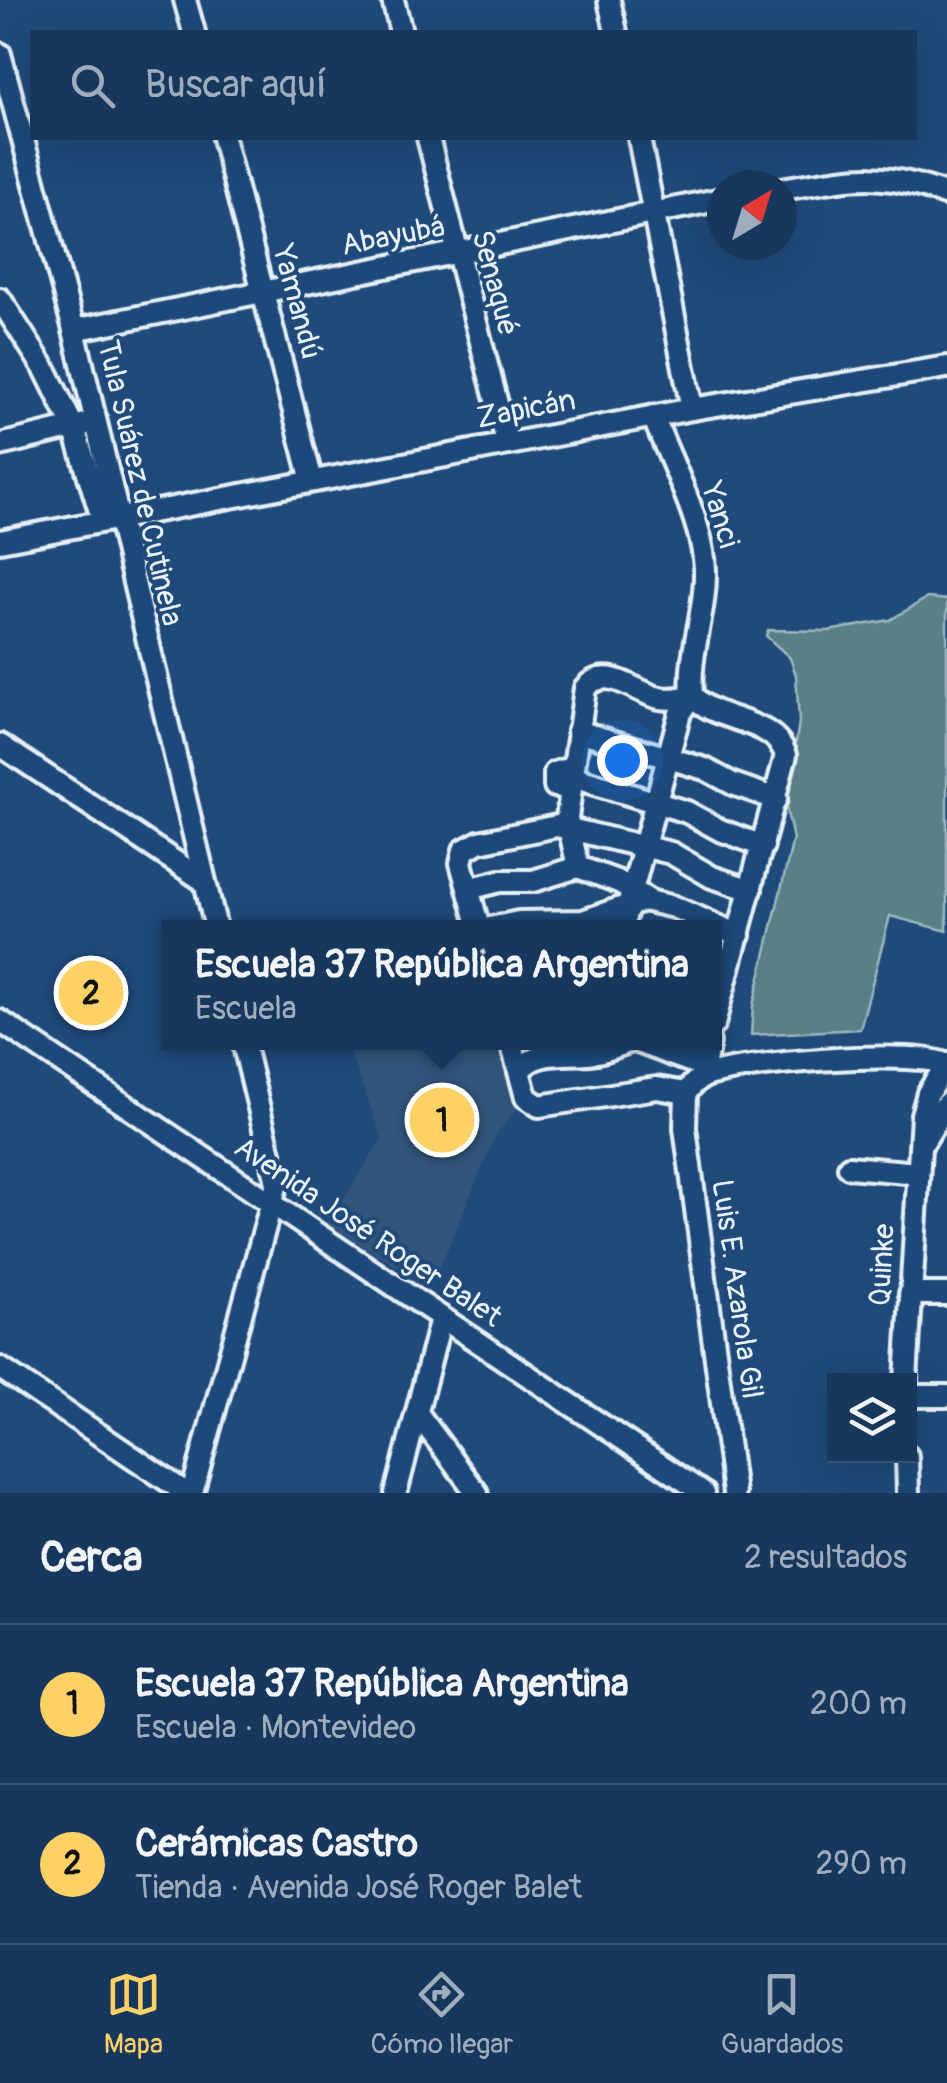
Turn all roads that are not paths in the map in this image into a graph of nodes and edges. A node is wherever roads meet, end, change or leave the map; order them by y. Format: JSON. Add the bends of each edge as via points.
{"nodes":[{"id":1,"x":185,"y":0,"type":"edge"},
{"id":2,"x":393,"y":0,"type":"edge"},
{"id":3,"x":608,"y":0,"type":"edge"},
{"id":4,"x":193,"y":30,"type":"edge"},
{"id":5,"x":400,"y":30,"type":"edge"},
{"id":6,"x":616,"y":30,"type":"edge"},
{"id":7,"x":0,"y":54,"type":"edge"},
{"id":8,"x":224,"y":140,"type":"edge"},
{"id":9,"x":428,"y":140,"type":"edge"},
{"id":10,"x":639,"y":140,"type":"edge"},
{"id":11,"x":797,"y":187,"type":"edge"},
{"id":12,"x":947,"y":195,"type":"edge"},
{"id":13,"x":707,"y":202,"type":"edge"},
{"id":14,"x":652,"y":214,"type":"junction"},
{"id":15,"x":456,"y":255,"type":"junction"},
{"id":16,"x":264,"y":290,"type":"junction"},
{"id":17,"x":0,"y":299,"type":"edge"},
{"id":18,"x":74,"y":330,"type":"junction"},
{"id":19,"x":947,"y":367,"type":"edge"},
{"id":20,"x":692,"y":408,"type":"junction"},
{"id":21,"x":653,"y":416,"type":"junction"},
{"id":22,"x":96,"y":422,"type":"junction"},
{"id":23,"x":74,"y":428,"type":"junction"},
{"id":24,"x":508,"y":442,"type":"junction"},
{"id":25,"x":0,"y":445,"type":"edge"},
{"id":26,"x":312,"y":481,"type":"junction"},
{"id":27,"x":110,"y":520,"type":"junction"},
{"id":28,"x":0,"y":541,"type":"edge"},
{"id":29,"x":692,"y":696,"type":"junction"},
{"id":30,"x":578,"y":731,"type":"junction"},
{"id":31,"x":0,"y":745,"type":"edge"},
{"id":32,"x":667,"y":758,"type":"junction"},
{"id":33,"x":572,"y":781,"type":"junction"},
{"id":34,"x":776,"y":799,"type":"junction"},
{"id":35,"x":654,"y":803,"type":"junction"},
{"id":36,"x":568,"y":828,"type":"junction"},
{"id":37,"x":643,"y":844,"type":"junction"},
{"id":38,"x":763,"y":846,"type":"junction"},
{"id":39,"x":578,"y":867,"type":"junction"},
{"id":40,"x":204,"y":880,"type":"junction"},
{"id":41,"x":468,"y":889,"type":"junction"},
{"id":42,"x":751,"y":890,"type":"junction"},
{"id":43,"x":637,"y":898,"type":"junction"},
{"id":44,"x":214,"y":920,"type":"edge"},
{"id":45,"x":477,"y":920,"type":"edge"},
{"id":46,"x":588,"y":920,"type":"edge"},
{"id":47,"x":626,"y":920,"type":"edge"},
{"id":48,"x":698,"y":920,"type":"edge"},
{"id":49,"x":722,"y":929,"type":"edge"},
{"id":50,"x":739,"y":935,"type":"junction"},
{"id":51,"x":722,"y":973,"type":"edge"},
{"id":52,"x":0,"y":1021,"type":"edge"},
{"id":53,"x":245,"y":1050,"type":"edge"},
{"id":54,"x":513,"y":1050,"type":"edge"},
{"id":55,"x":603,"y":1050,"type":"edge"},
{"id":56,"x":655,"y":1050,"type":"edge"},
{"id":57,"x":707,"y":1050,"type":"edge"},
{"id":58,"x":519,"y":1071,"type":"junction"},
{"id":59,"x":702,"y":1072,"type":"junction"},
{"id":60,"x":944,"y":1073,"type":"edge"},
{"id":61,"x":686,"y":1093,"type":"junction"},
{"id":62,"x":947,"y":1103,"type":"edge"},
{"id":63,"x":919,"y":1162,"type":"junction"},
{"id":64,"x":848,"y":1167,"type":"dead end"},
{"id":65,"x":270,"y":1202,"type":"junction"},
{"id":66,"x":910,"y":1294,"type":"junction"},
{"id":67,"x":947,"y":1294,"type":"edge"},
{"id":68,"x":441,"y":1318,"type":"junction"},
{"id":69,"x":0,"y":1368,"type":"edge"},
{"id":70,"x":906,"y":1373,"type":"edge"},
{"id":71,"x":917,"y":1396,"type":"edge"},
{"id":72,"x":947,"y":1396,"type":"edge"},
{"id":73,"x":418,"y":1413,"type":"junction"},
{"id":74,"x":907,"y":1463,"type":"edge"},
{"id":75,"x":189,"y":1493,"type":"edge"},
{"id":76,"x":396,"y":1493,"type":"edge"},
{"id":77,"x":477,"y":1493,"type":"edge"},
{"id":78,"x":703,"y":1493,"type":"edge"},
{"id":79,"x":734,"y":1493,"type":"edge"},
{"id":80,"x":908,"y":1493,"type":"edge"}],
"edges":[{"from":1,"to":4,"type":"street"},
{"from":2,"to":5,"type":"street"},
{"from":3,"to":6,"type":"street"},
{"from":7,"to":18,"type":"street","name":"Tula Suárez de Cutinela"},
{"from":8,"to":16,"type":"street","name":"Yamandú"},
{"from":9,"to":15,"type":"street","name":"Senaqué"},
{"from":10,"to":14,"type":"street"},
{"from":11,"to":12,"type":"street","via":[[878,176]]},
{"from":13,"to":14,"type":"street","name":"Abayubá"},
{"from":14,"to":15,"type":"street","name":"Abayubá"},
{"from":14,"to":20,"type":"street"},
{"from":15,"to":16,"type":"street","name":"Abayubá"},
{"from":15,"to":24,"type":"street","name":"Senaqué"},
{"from":16,"to":18,"type":"street","name":"Abayubá"},
{"from":16,"to":26,"type":"street","name":"Yamandú"},
{"from":17,"to":23,"type":"street"},
{"from":18,"to":22,"type":"street","name":"Tula Suárez de Cutinela"},
{"from":19,"to":20,"type":"street","name":"Zapicán"},
{"from":20,"to":21,"type":"street","name":"Zapicán"},
{"from":21,"to":24,"type":"street","name":"Zapicán"},
{"from":21,"to":29,"type":"street","name":"Yanci","via":[[703,550]]},
{"from":22,"to":23,"type":"street"},
{"from":22,"to":27,"type":"street","name":"Tula Suárez de Cutinela"},
{"from":23,"to":25,"type":"street"},
{"from":23,"to":27,"type":"street"},
{"from":24,"to":26,"type":"street","name":"Zapicán"},
{"from":26,"to":27,"type":"street","name":"Zapicán"},
{"from":27,"to":28,"type":"street","name":"Zapicán"},
{"from":27,"to":40,"type":"street","name":"Tula Suárez de Cutinela"},
{"from":29,"to":30,"type":"street","via":[[660,698],[610,678],[595,679],[585,688]]},
{"from":29,"to":32,"type":"street"},
{"from":29,"to":34,"type":"street","via":[[778,740],[786,755]]},
{"from":30,"to":32,"type":"street"},
{"from":30,"to":33,"type":"street"},
{"from":31,"to":40,"type":"street"},
{"from":32,"to":34,"type":"street"},
{"from":32,"to":35,"type":"street"},
{"from":33,"to":35,"type":"street"},
{"from":33,"to":36,"type":"street"},
{"from":34,"to":38,"type":"street"},
{"from":35,"to":37,"type":"street"},
{"from":35,"to":38,"type":"street"},
{"from":36,"to":37,"type":"street"},
{"from":36,"to":39,"type":"street"},
{"from":36,"to":41,"type":"street","via":[[467,847],[460,858]]},
{"from":37,"to":42,"type":"street"},
{"from":37,"to":43,"type":"street"},
{"from":38,"to":42,"type":"street"},
{"from":39,"to":41,"type":"street"},
{"from":39,"to":43,"type":"street","via":[[619,882]]},
{"from":40,"to":44,"type":"street","name":"Tula Suárez de Cutinela"},
{"from":41,"to":45,"type":"street"},
{"from":42,"to":50,"type":"street"},
{"from":43,"to":46,"type":"street"},
{"from":43,"to":47,"type":"street"},
{"from":43,"to":48,"type":"street"},
{"from":49,"to":50,"type":"street"},
{"from":50,"to":51,"type":"street"},
{"from":52,"to":65,"type":"street","name":"Avenida José Roger Balet"},
{"from":53,"to":65,"type":"street","via":[[277,1183]]},
{"from":54,"to":58,"type":"street"},
{"from":55,"to":58,"type":"street","via":[[542,1056]]},
{"from":56,"to":59,"type":"street"},
{"from":57,"to":59,"type":"street"},
{"from":58,"to":61,"type":"street","via":[[534,1105],[657,1088]]},
{"from":59,"to":60,"type":"street","via":[[917,1056]]},
{"from":59,"to":61,"type":"street"},
{"from":60,"to":63,"type":"street","name":"Quinke","via":[[925,1102]]},
{"from":61,"to":79,"type":"street","name":"Luis E. Azarola Gil"},
{"from":62,"to":63,"type":"street","name":"Quinke","via":[[928,1130]]},
{"from":63,"to":64,"type":"street"},
{"from":63,"to":66,"type":"street","name":"Quinke"},
{"from":65,"to":68,"type":"street","name":"Avenida José Roger Balet"},
{"from":65,"to":75,"type":"street"},
{"from":66,"to":67,"type":"street"},
{"from":66,"to":70,"type":"street","name":"Quinke"},
{"from":68,"to":73,"type":"street"},
{"from":68,"to":78,"type":"street","name":"Avenida José Roger Balet"},
{"from":69,"to":75,"type":"street"},
{"from":71,"to":72,"type":"street"},
{"from":73,"to":76,"type":"street"},
{"from":73,"to":77,"type":"street"},
{"from":74,"to":80,"type":"street"}]}
